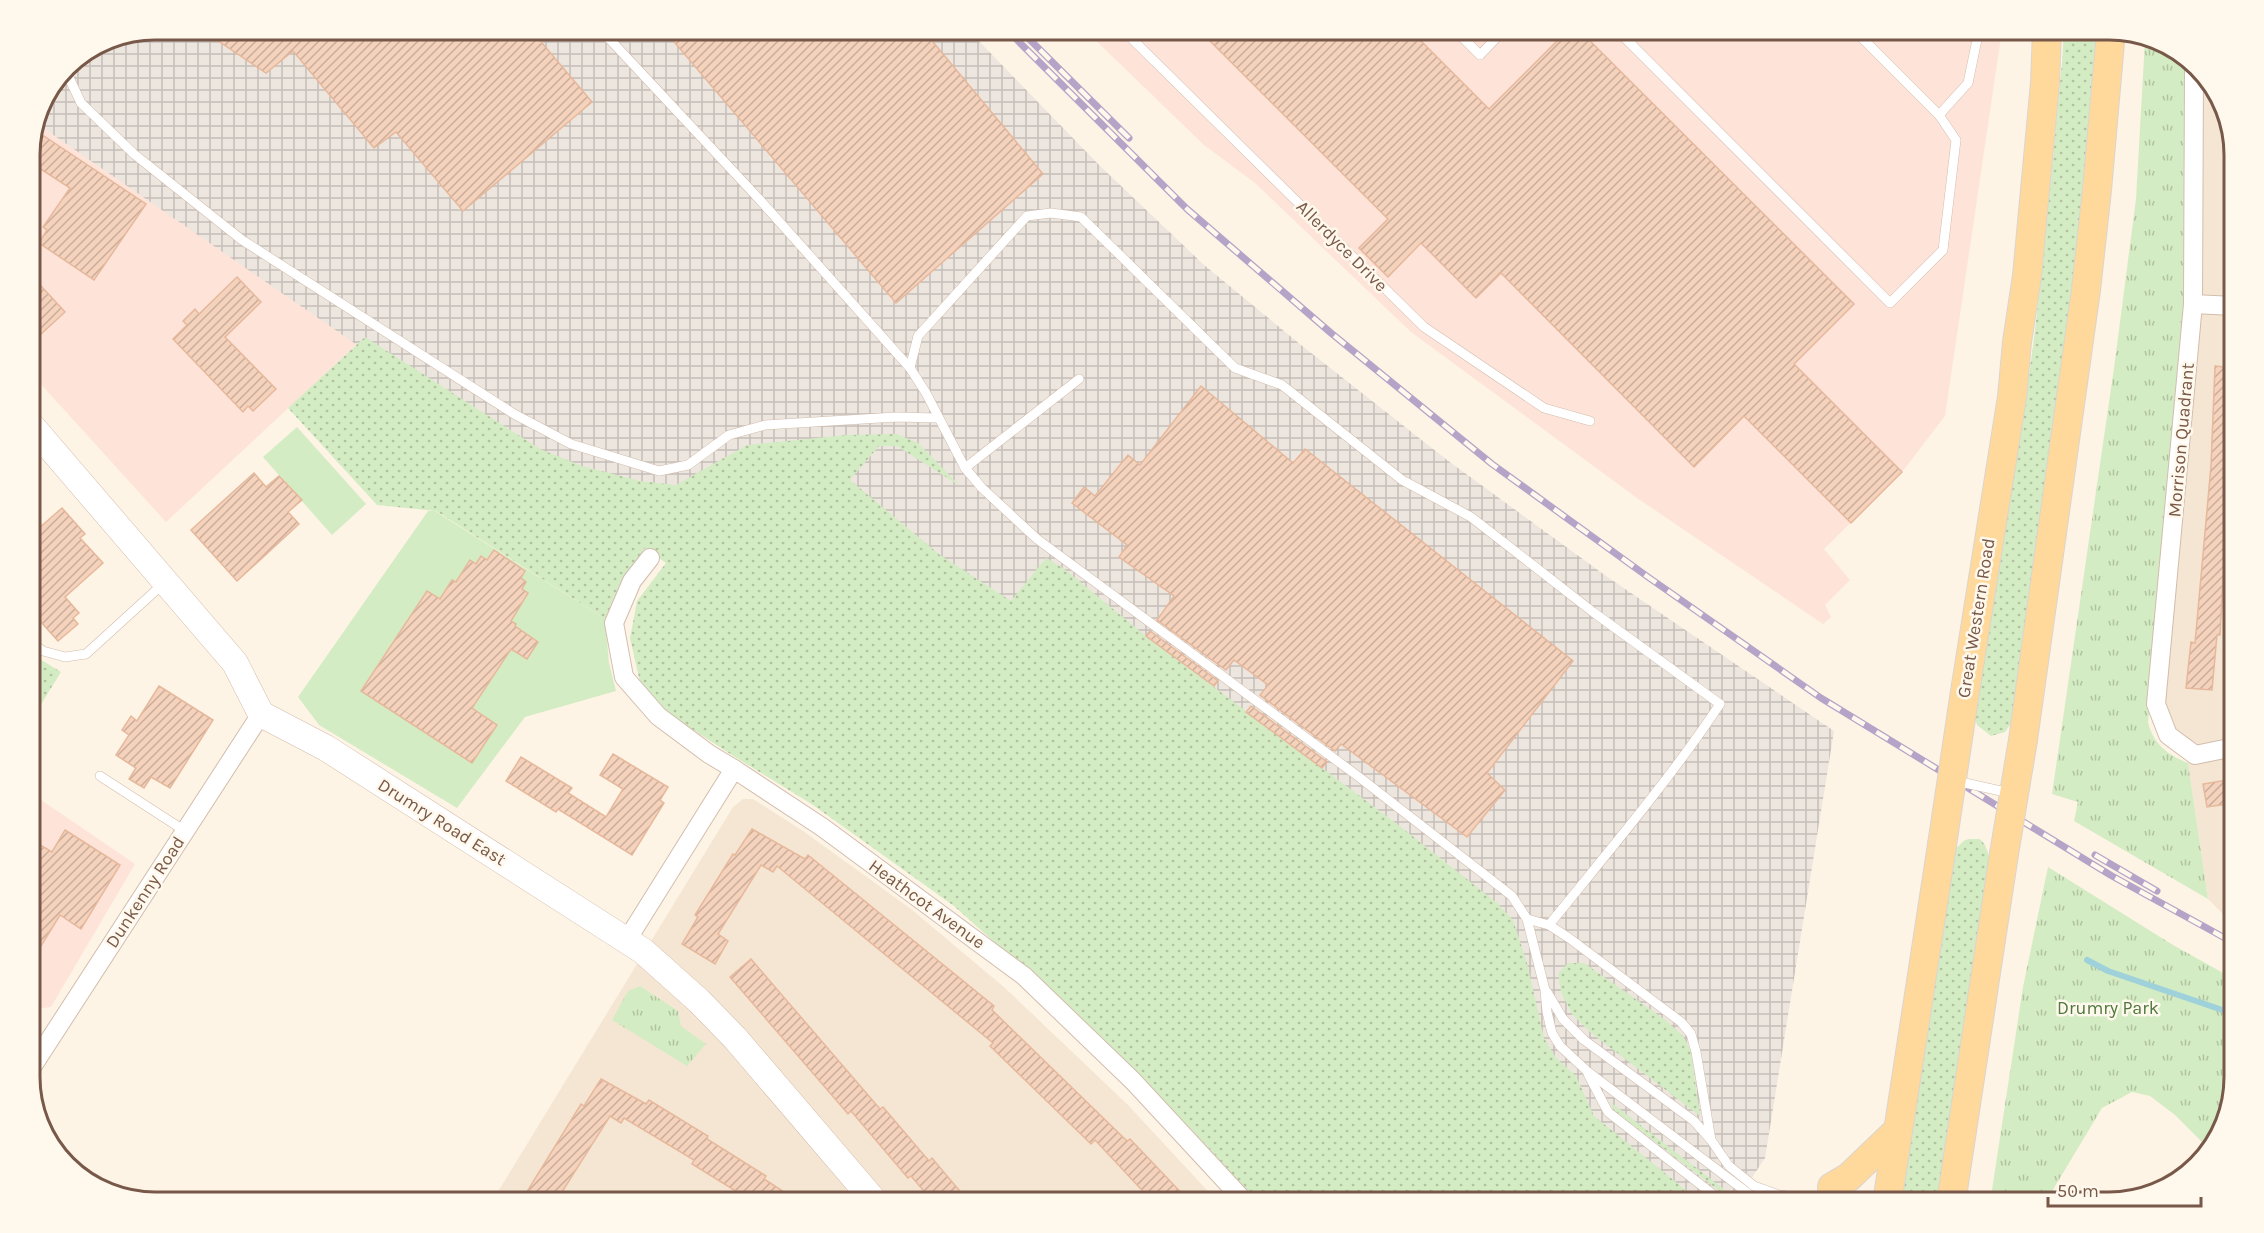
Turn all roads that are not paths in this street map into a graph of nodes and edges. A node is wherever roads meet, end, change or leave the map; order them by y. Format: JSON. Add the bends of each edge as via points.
{"nodes":[{"id":1,"x":610,"y":40,"type":"edge"},
{"id":2,"x":1133,"y":40,"type":"edge"},
{"id":3,"x":1465,"y":40,"type":"edge"},
{"id":4,"x":1494,"y":40,"type":"edge"},
{"id":5,"x":1864,"y":40,"type":"edge"},
{"id":6,"x":1977,"y":40,"type":"edge"},
{"id":7,"x":2047,"y":40,"type":"edge"},
{"id":8,"x":2110,"y":40,"type":"edge"},
{"id":9,"x":1629,"y":42,"type":"edge"},
{"id":10,"x":70,"y":79,"type":"edge"},
{"id":11,"x":2194,"y":79,"type":"edge"},
{"id":12,"x":1939,"y":115,"type":"junction"},
{"id":13,"x":2193,"y":304,"type":"junction"},
{"id":14,"x":2223,"y":305,"type":"edge"},
{"id":15,"x":910,"y":368,"type":"junction"},
{"id":16,"x":1078,"y":379,"type":"dead end"},
{"id":17,"x":938,"y":418,"type":"junction"},
{"id":18,"x":1590,"y":421,"type":"dead end"},
{"id":19,"x":41,"y":437,"type":"edge"},
{"id":20,"x":965,"y":468,"type":"junction"},
{"id":21,"x":650,"y":558,"type":"dead end"},
{"id":22,"x":166,"y":580,"type":"junction"},
{"id":23,"x":41,"y":650,"type":"edge"},
{"id":24,"x":261,"y":714,"type":"junction"},
{"id":25,"x":2224,"y":749,"type":"edge"},
{"id":26,"x":734,"y":769,"type":"junction"},
{"id":27,"x":100,"y":776,"type":"dead end"},
{"id":28,"x":1951,"y":780,"type":"junction"},
{"id":29,"x":2013,"y":794,"type":"junction"},
{"id":30,"x":185,"y":831,"type":"junction"},
{"id":31,"x":1527,"y":919,"type":"junction"},
{"id":32,"x":1549,"y":925,"type":"junction"},
{"id":33,"x":627,"y":940,"type":"junction"},
{"id":34,"x":1545,"y":990,"type":"junction"},
{"id":35,"x":41,"y":1037,"type":"edge"},
{"id":36,"x":1587,"y":1071,"type":"junction"},
{"id":37,"x":1897,"y":1131,"type":"junction"},
{"id":38,"x":1711,"y":1140,"type":"junction"},
{"id":39,"x":867,"y":1192,"type":"edge"},
{"id":40,"x":1236,"y":1192,"type":"edge"},
{"id":41,"x":1710,"y":1192,"type":"edge"},
{"id":42,"x":1746,"y":1192,"type":"edge"},
{"id":43,"x":1771,"y":1192,"type":"edge"},
{"id":44,"x":1835,"y":1192,"type":"edge"},
{"id":45,"x":1889,"y":1192,"type":"edge"},
{"id":46,"x":1953,"y":1192,"type":"edge"}],
"edges":[{"from":1,"to":15,"type":"lane"},
{"from":2,"to":18,"type":"lane","name":"Allerdyce Drive","via":[[1424,327],[1544,408]]},
{"from":3,"to":4,"type":"lane","via":[[1480,55]]},
{"from":5,"to":12,"type":"lane"},
{"from":6,"to":12,"type":"lane","via":[[1968,83]]},
{"from":7,"to":28,"type":"main road","name":"Great Western Road","bridge":true,"via":[[2027,276],[2012,397]]},
{"from":8,"to":29,"type":"main road","bridge":true,"via":[[2084,301]]},
{"from":9,"to":12,"type":"lane","via":[[1890,303],[1943,250],[1956,140]]},
{"from":10,"to":17,"type":"lane","via":[[81,103],[134,154],[242,240],[514,414],[571,444],[659,471],[688,465],[729,435],[765,425]]},
{"from":11,"to":13,"type":"street","name":"Morrison Quadrant"},
{"from":13,"to":14,"type":"street"},
{"from":13,"to":25,"type":"street","name":"Morrison Quadrant","via":[[2156,705],[2168,735],[2195,755]]},
{"from":15,"to":17,"type":"lane"},
{"from":15,"to":32,"type":"lane","via":[[918,336],[1027,216],[1051,213],[1081,218],[1235,368],[1282,385],[1402,480],[1471,516],[1593,612],[1720,704],[1637,817]]},
{"from":16,"to":20,"type":"lane"},
{"from":17,"to":20,"type":"lane"},
{"from":19,"to":22,"type":"street"},
{"from":20,"to":31,"type":"lane","via":[[1037,538],[1359,777],[1512,896]]},
{"from":21,"to":26,"type":"street","name":"Heathcot Avenue","via":[[632,581],[614,623],[624,677],[657,716]]},
{"from":22,"to":23,"type":"lane","via":[[86,654],[65,657]]},
{"from":22,"to":24,"type":"street","via":[[235,663]]},
{"from":24,"to":30,"type":"street","name":"Dunkenny Road"},
{"from":24,"to":33,"type":"street","name":"Drumry Road East","via":[[326,748]]},
{"from":26,"to":33,"type":"street"},
{"from":26,"to":40,"type":"street","name":"Heathcot Avenue","via":[[822,827],[1024,976],[1133,1081]]},
{"from":27,"to":30,"type":"lane"},
{"from":28,"to":29,"type":"lane","bridge":true},
{"from":28,"to":37,"type":"main road","name":"Great Western Road","bridge":true},
{"from":29,"to":46,"type":"main road","bridge":true},
{"from":30,"to":35,"type":"street","name":"Dunkenny Road"},
{"from":31,"to":32,"type":"lane"},
{"from":31,"to":34,"type":"lane"},
{"from":32,"to":38,"type":"lane","via":[[1681,1022],[1691,1034]]},
{"from":33,"to":39,"type":"street","name":"Drumry Road East","via":[[678,982],[735,1038]]},
{"from":34,"to":36,"type":"lane","via":[[1552,1033]]},
{"from":34,"to":38,"type":"lane","via":[[1563,1019],[1584,1040],[1694,1122]]},
{"from":36,"to":41,"type":"lane","via":[[1608,1112]]},
{"from":36,"to":42,"type":"lane"},
{"from":37,"to":44,"type":"main road"},
{"from":37,"to":45,"type":"main road","name":"Great Western Road"},
{"from":38,"to":43,"type":"lane","via":[[1729,1166],[1754,1186]]}]}
